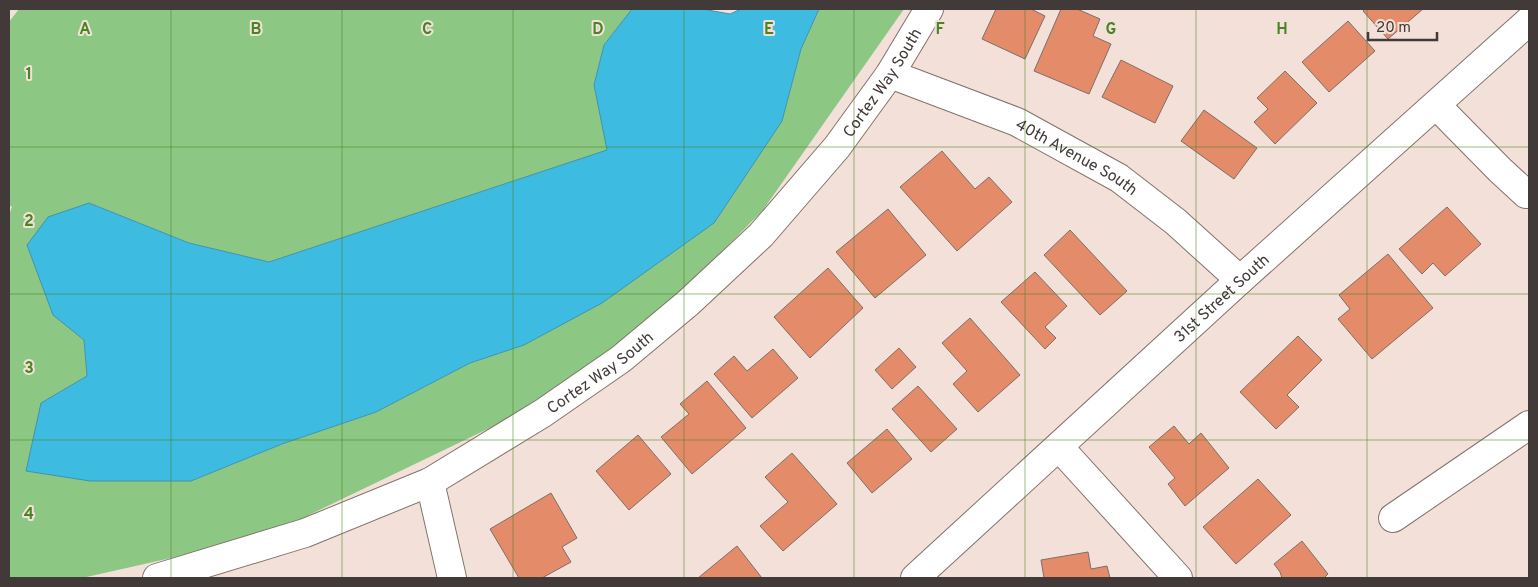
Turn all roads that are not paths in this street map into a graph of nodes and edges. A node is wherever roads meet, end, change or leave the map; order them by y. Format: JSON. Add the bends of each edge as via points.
{"nodes":[{"id":1,"x":929,"y":9,"type":"edge"},
{"id":2,"x":1529,"y":21,"type":"edge"},
{"id":3,"x":890,"y":74,"type":"junction"},
{"id":4,"x":1436,"y":104,"type":"junction"},
{"id":5,"x":1528,"y":195,"type":"edge"},
{"id":6,"x":1240,"y":280,"type":"junction"},
{"id":7,"x":1529,"y":426,"type":"edge"},
{"id":8,"x":1059,"y":447,"type":"junction"},
{"id":9,"x":430,"y":482,"type":"junction"},
{"id":10,"x":1394,"y":518,"type":"dead end"},
{"id":11,"x":156,"y":578,"type":"edge"},
{"id":12,"x":452,"y":578,"type":"edge"},
{"id":13,"x":915,"y":578,"type":"edge"},
{"id":14,"x":1178,"y":578,"type":"edge"}],
"edges":[{"from":1,"to":3,"type":"street","name":"Cortez Way South"},
{"from":2,"to":4,"type":"street","name":"31st Street South"},
{"from":3,"to":6,"type":"street","name":"40th Avenue South","via":[[1017,122],[1118,178],[1176,222]]},
{"from":3,"to":9,"type":"street","name":"Cortez Way South","via":[[837,147],[761,235],[688,303],[621,359],[551,408]]},
{"from":4,"to":5,"type":"street"},
{"from":4,"to":6,"type":"street","name":"31st Street South"},
{"from":6,"to":8,"type":"street","name":"31st Street South"},
{"from":7,"to":10,"type":"street"},
{"from":8,"to":13,"type":"street","name":"31st Street South"},
{"from":8,"to":14,"type":"street"},
{"from":9,"to":11,"type":"street","name":"Cortez Way South","via":[[305,533]]},
{"from":9,"to":12,"type":"street"}]}
